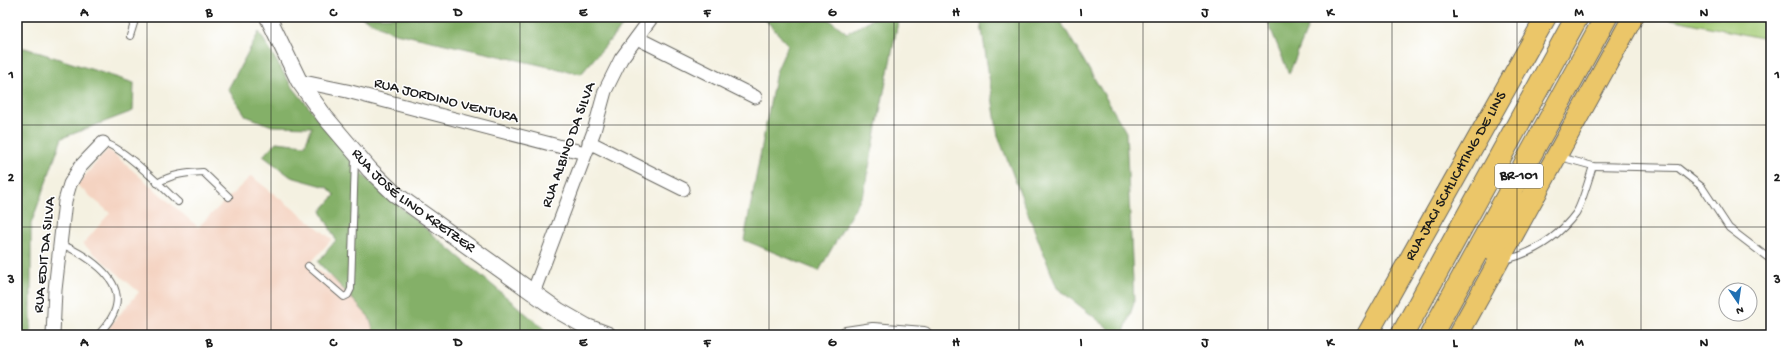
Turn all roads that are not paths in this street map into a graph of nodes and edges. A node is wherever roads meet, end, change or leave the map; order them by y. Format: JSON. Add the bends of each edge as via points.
{"nodes":[{"id":1,"x":136,"y":17,"type":"edge"},
{"id":2,"x":268,"y":17,"type":"edge"},
{"id":3,"x":652,"y":17,"type":"edge"},
{"id":4,"x":1546,"y":17,"type":"edge"},
{"id":5,"x":1577,"y":17,"type":"edge"},
{"id":6,"x":1606,"y":17,"type":"edge"},
{"id":7,"x":1633,"y":17,"type":"edge"},
{"id":8,"x":130,"y":36,"type":"dead end"},
{"id":9,"x":637,"y":38,"type":"junction"},
{"id":10,"x":299,"y":81,"type":"junction"},
{"id":11,"x":755,"y":98,"type":"dead end"},
{"id":12,"x":103,"y":143,"type":"joint"},
{"id":13,"x":587,"y":147,"type":"junction"},
{"id":14,"x":356,"y":153,"type":"junction"},
{"id":15,"x":1556,"y":156,"type":"junction"},
{"id":16,"x":1593,"y":166,"type":"junction"},
{"id":17,"x":157,"y":183,"type":"junction"},
{"id":18,"x":683,"y":189,"type":"dead end"},
{"id":19,"x":1536,"y":192,"type":"junction"},
{"id":20,"x":229,"y":197,"type":"dead end"},
{"id":21,"x":178,"y":202,"type":"dead end"},
{"id":22,"x":61,"y":244,"type":"junction"},
{"id":23,"x":1766,"y":257,"type":"dead end"},
{"id":24,"x":1498,"y":261,"type":"junction"},
{"id":25,"x":308,"y":266,"type":"dead end"},
{"id":26,"x":532,"y":293,"type":"junction"},
{"id":27,"x":1454,"y":293,"type":"junction"},
{"id":28,"x":53,"y":335,"type":"edge"},
{"id":29,"x":98,"y":335,"type":"edge"},
{"id":30,"x":608,"y":335,"type":"edge"},
{"id":31,"x":846,"y":335,"type":"edge"},
{"id":32,"x":924,"y":335,"type":"edge"},
{"id":33,"x":1367,"y":335,"type":"edge"},
{"id":34,"x":1402,"y":335,"type":"edge"},
{"id":35,"x":1431,"y":335,"type":"edge"},
{"id":36,"x":1458,"y":335,"type":"edge"}],
"edges":[{"from":1,"to":8,"type":"lane"},
{"from":2,"to":10,"type":"street","name":"RUA JOSÉ LINO KRETZER"},
{"from":3,"to":9,"type":"street","name":"RUA ALBINO DA SILVA"},
{"from":4,"to":33,"type":"main road","name":"RUA JACI SCHLICHTING DE LINS"},
{"from":5,"to":34,"type":"highway","number":"BR-101"},
{"from":6,"to":27,"type":"highway","number":"BR-101"},
{"from":7,"to":15,"type":"main road"},
{"from":9,"to":11,"type":"street"},
{"from":9,"to":13,"type":"street","name":"RUA ALBINO DA SILVA","via":[[613,74]]},
{"from":10,"to":13,"type":"street","name":"RUA JORDINO VENTURA"},
{"from":10,"to":14,"type":"street","name":"RUA JOSÉ LINO KRETZER"},
{"from":12,"to":17,"type":"lane","via":[[113,146]]},
{"from":12,"to":22,"type":"street","name":"RUA EDIT DA SILVA","via":[[80,167],[70,184],[65,201]]},
{"from":13,"to":18,"type":"street","name":"RUA JORDINO VENTURA"},
{"from":13,"to":26,"type":"street","name":"RUA ALBINO DA SILVA"},
{"from":14,"to":25,"type":"lane","via":[[351,289],[348,295],[344,297]]},
{"from":14,"to":26,"type":"street","name":"RUA JOSÉ LINO KRETZER","via":[[395,194]]},
{"from":15,"to":16,"type":"lane"},
{"from":15,"to":19,"type":"main road"},
{"from":16,"to":23,"type":"lane","via":[[1678,168],[1702,187],[1729,228]]},
{"from":16,"to":24,"type":"lane","via":[[1577,212],[1554,236],[1544,245],[1522,256]]},
{"from":17,"to":20,"type":"lane","via":[[169,176],[203,172]]},
{"from":17,"to":21,"type":"lane"},
{"from":19,"to":24,"type":"main road"},
{"from":19,"to":27,"type":"highway"},
{"from":22,"to":28,"type":"street","name":"RUA EDIT DA SILVA"},
{"from":22,"to":29,"type":"lane","via":[[95,264],[114,284],[117,292],[113,316]]},
{"from":24,"to":36,"type":"main road"},
{"from":26,"to":30,"type":"street","name":"RUA JOSÉ LINO KRETZER","via":[[587,327]]},
{"from":27,"to":35,"type":"highway","number":"BR-101"},
{"from":31,"to":32,"type":"street","via":[[873,332]]}]}
